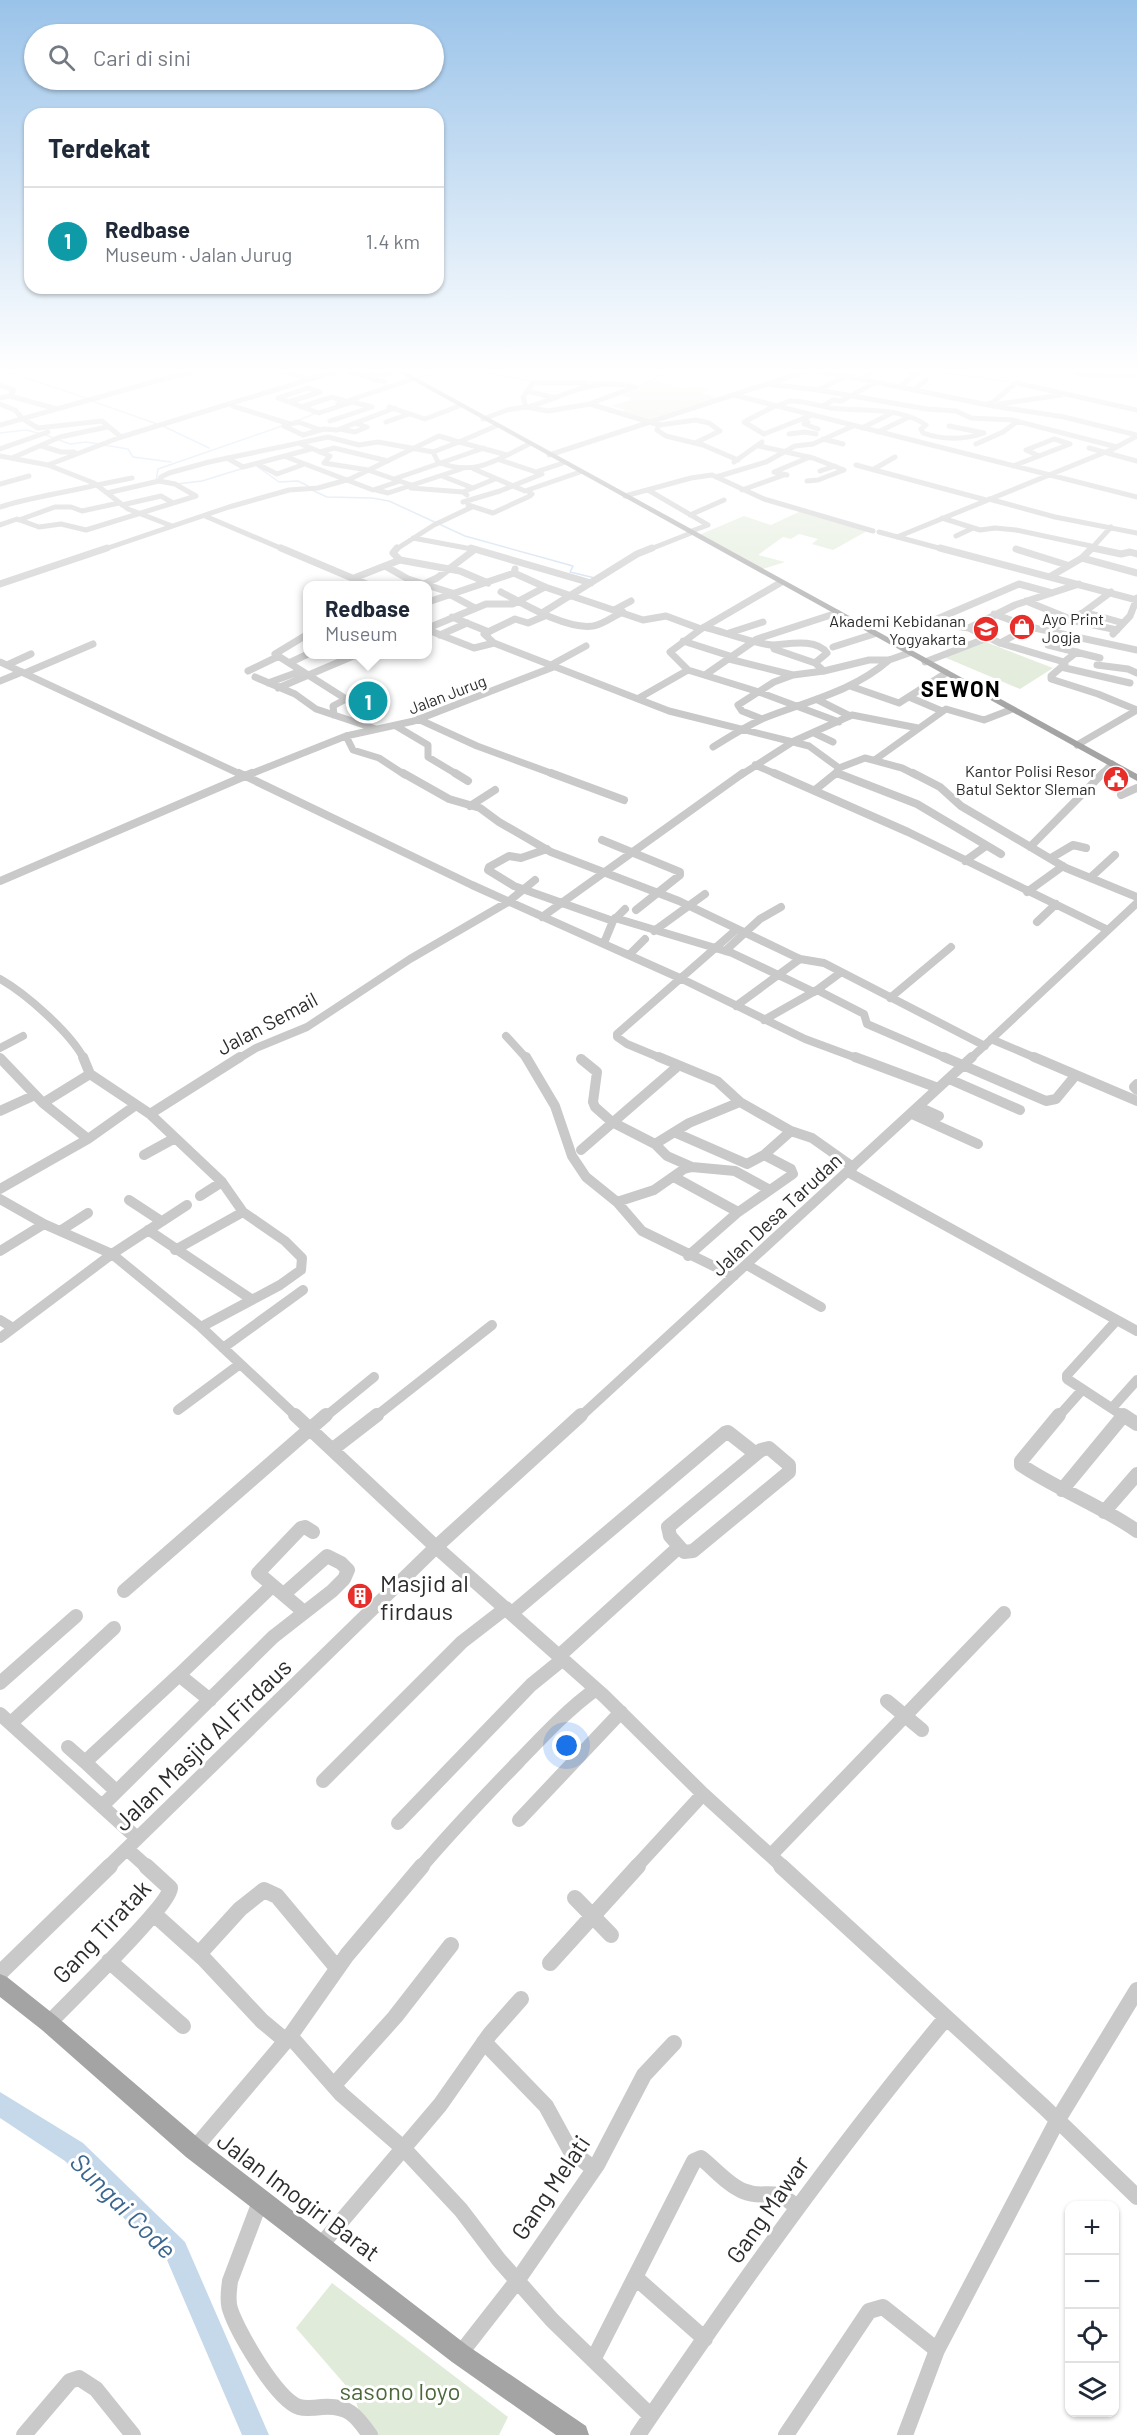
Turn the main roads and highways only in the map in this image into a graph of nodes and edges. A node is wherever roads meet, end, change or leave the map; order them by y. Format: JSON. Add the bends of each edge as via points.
{"nodes":[{"id":1,"x":602,"y":484,"type":"edge"},
{"id":2,"x":1137,"y":778,"type":"edge"},
{"id":3,"x":0,"y":1984,"type":"edge"},
{"id":4,"x":577,"y":2435,"type":"edge"}],
"edges":[{"from":1,"to":2,"type":"main road"},
{"from":3,"to":4,"type":"main road","name":"Jalan Imogiri Barat","via":[[194,2149],[460,2354]]}]}
